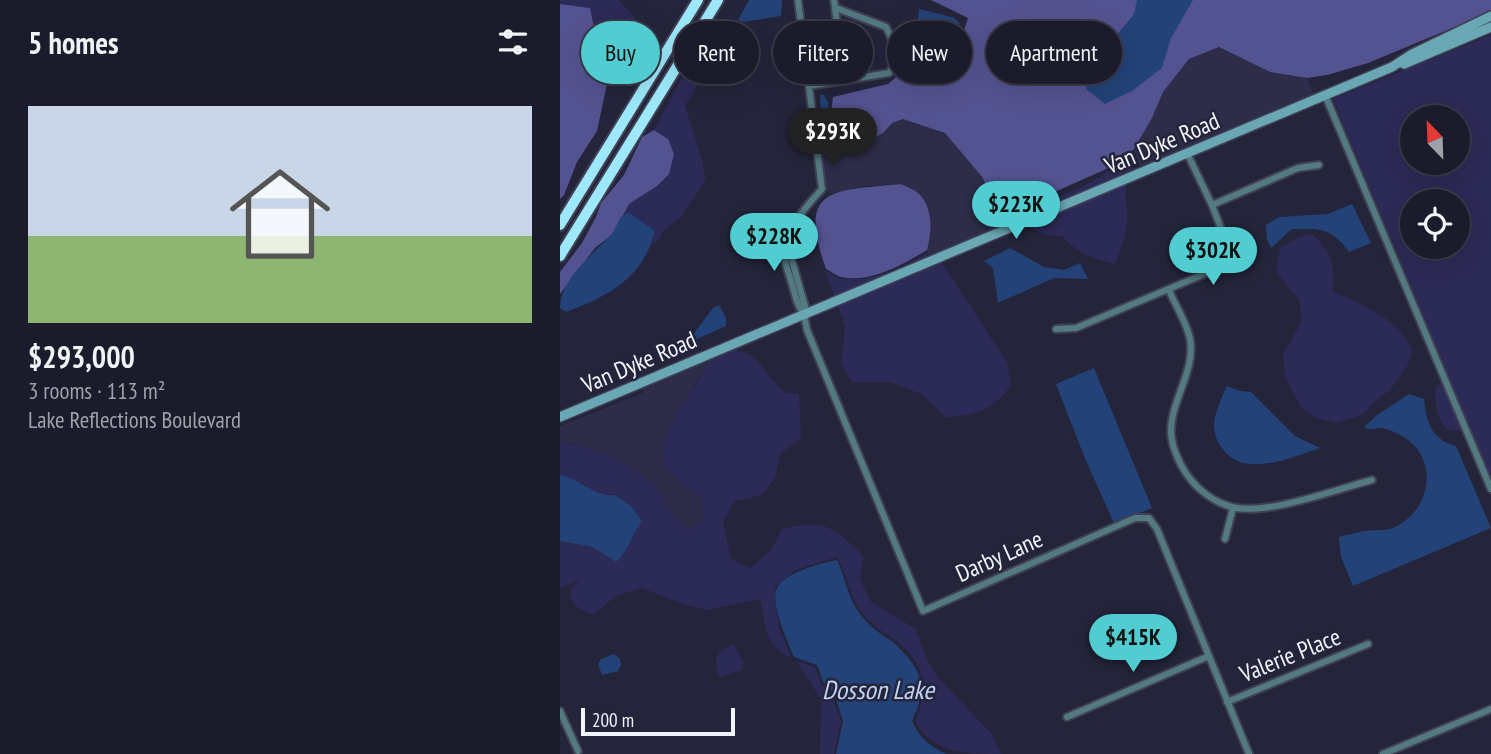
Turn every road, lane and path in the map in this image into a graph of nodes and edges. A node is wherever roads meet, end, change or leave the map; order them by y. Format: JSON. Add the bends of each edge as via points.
{"nodes":[{"id":1,"x":698,"y":0,"type":"edge"},
{"id":2,"x":718,"y":0,"type":"edge"},
{"id":3,"x":798,"y":0,"type":"edge"},
{"id":4,"x":835,"y":4,"type":"edge"},
{"id":5,"x":1491,"y":16,"type":"edge"},
{"id":6,"x":1491,"y":27,"type":"edge"},
{"id":7,"x":1392,"y":66,"type":"junction"},
{"id":8,"x":873,"y":76,"type":"edge"},
{"id":9,"x":823,"y":84,"type":"edge"},
{"id":10,"x":809,"y":86,"type":"junction"},
{"id":11,"x":1325,"y":95,"type":"junction"},
{"id":12,"x":1187,"y":153,"type":"junction"},
{"id":13,"x":1319,"y":165,"type":"dead end"},
{"id":14,"x":1212,"y":205,"type":"junction"},
{"id":15,"x":560,"y":225,"type":"edge"},
{"id":16,"x":560,"y":256,"type":"edge"},
{"id":17,"x":1169,"y":290,"type":"junction"},
{"id":18,"x":804,"y":315,"type":"junction"},
{"id":19,"x":1056,"y":328,"type":"dead end"},
{"id":20,"x":560,"y":417,"type":"edge"},
{"id":21,"x":1372,"y":480,"type":"dead end"},
{"id":22,"x":1491,"y":489,"type":"edge"},
{"id":23,"x":1233,"y":508,"type":"junction"},
{"id":24,"x":1225,"y":539,"type":"dead end"},
{"id":25,"x":1367,"y":644,"type":"dead end"},
{"id":26,"x":1209,"y":656,"type":"junction"},
{"id":27,"x":1227,"y":702,"type":"junction"},
{"id":28,"x":1491,"y":709,"type":"edge"},
{"id":29,"x":560,"y":711,"type":"edge"},
{"id":30,"x":1067,"y":717,"type":"dead end"},
{"id":31,"x":578,"y":751,"type":"dead end"},
{"id":32,"x":1249,"y":754,"type":"edge"},
{"id":33,"x":1383,"y":754,"type":"edge"}],
"edges":[{"from":1,"to":15,"type":"highway"},
{"from":2,"to":16,"type":"highway"},
{"from":3,"to":10,"type":"street"},
{"from":4,"to":8,"type":"street","via":[[887,27],[895,63],[889,73]]},
{"from":5,"to":7,"type":"main road","name":"Van Dyke Road"},
{"from":6,"to":7,"type":"main road","name":"Van Dyke Road"},
{"from":7,"to":11,"type":"main road","name":"Van Dyke Road"},
{"from":9,"to":10,"type":"street"},
{"from":10,"to":18,"type":"street","via":[[822,189],[789,235]]},
{"from":11,"to":12,"type":"main road","name":"Van Dyke Road"},
{"from":11,"to":22,"type":"street"},
{"from":12,"to":14,"type":"street"},
{"from":12,"to":18,"type":"main road","name":"Van Dyke Road"},
{"from":13,"to":14,"type":"street","via":[[1298,168]]},
{"from":14,"to":17,"type":"street","via":[[1232,257],[1220,270]]},
{"from":17,"to":19,"type":"street","via":[[1076,328]]},
{"from":17,"to":23,"type":"street","via":[[1190,339],[1190,359],[1171,434],[1187,475],[1208,495]]},
{"from":18,"to":20,"type":"main road","name":"Van Dyke Road"},
{"from":18,"to":26,"type":"street","name":"Darby Lane","via":[[923,611],[1142,516],[1157,529]]},
{"from":21,"to":23,"type":"street","via":[[1276,506]]},
{"from":23,"to":24,"type":"street"},
{"from":25,"to":27,"type":"street","name":"Valerie Place"},
{"from":26,"to":27,"type":"street","name":"Darby Lane"},
{"from":26,"to":30,"type":"street"},
{"from":27,"to":32,"type":"street","name":"Darby Lane"},
{"from":28,"to":33,"type":"street"},
{"from":29,"to":31,"type":"street"}]}
